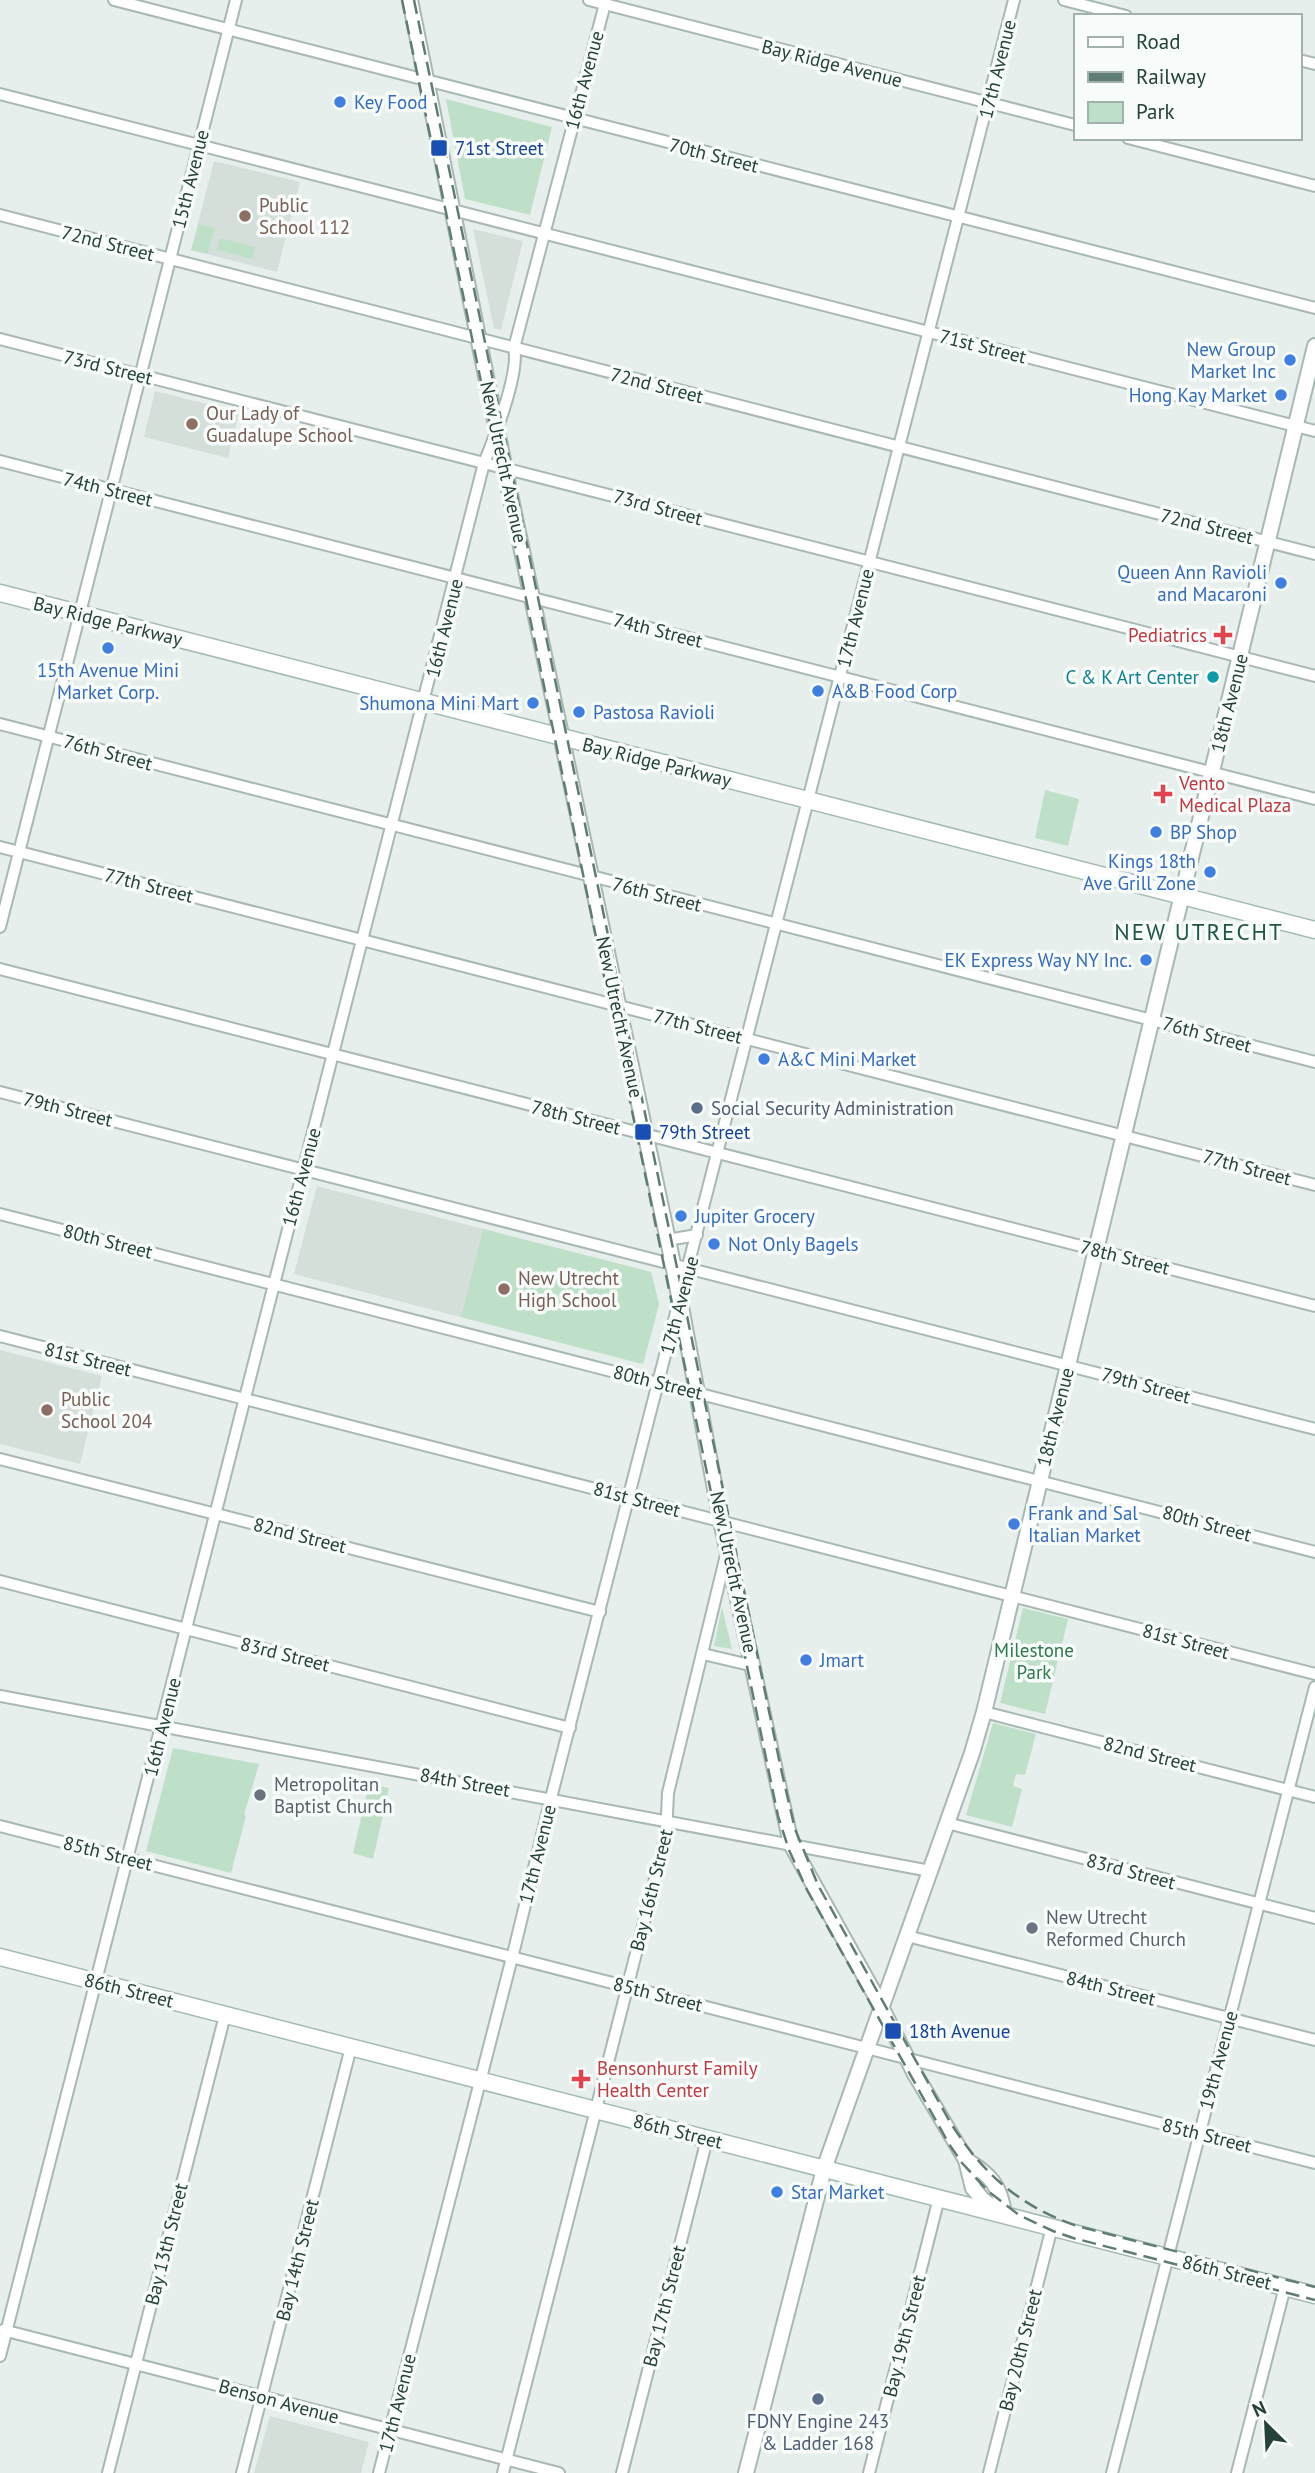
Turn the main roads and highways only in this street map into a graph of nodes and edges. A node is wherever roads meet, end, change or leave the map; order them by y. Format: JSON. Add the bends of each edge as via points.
{"nodes":[{"id":1,"x":0,"y":593,"type":"edge"},
{"id":2,"x":1315,"y":930,"type":"edge"},
{"id":3,"x":0,"y":1957,"type":"edge"},
{"id":4,"x":1315,"y":2295,"type":"edge"}],
"edges":[{"from":1,"to":2,"type":"main road","name":"Bay Ridge Parkway"},
{"from":3,"to":4,"type":"main road","name":"86th Street"}]}
